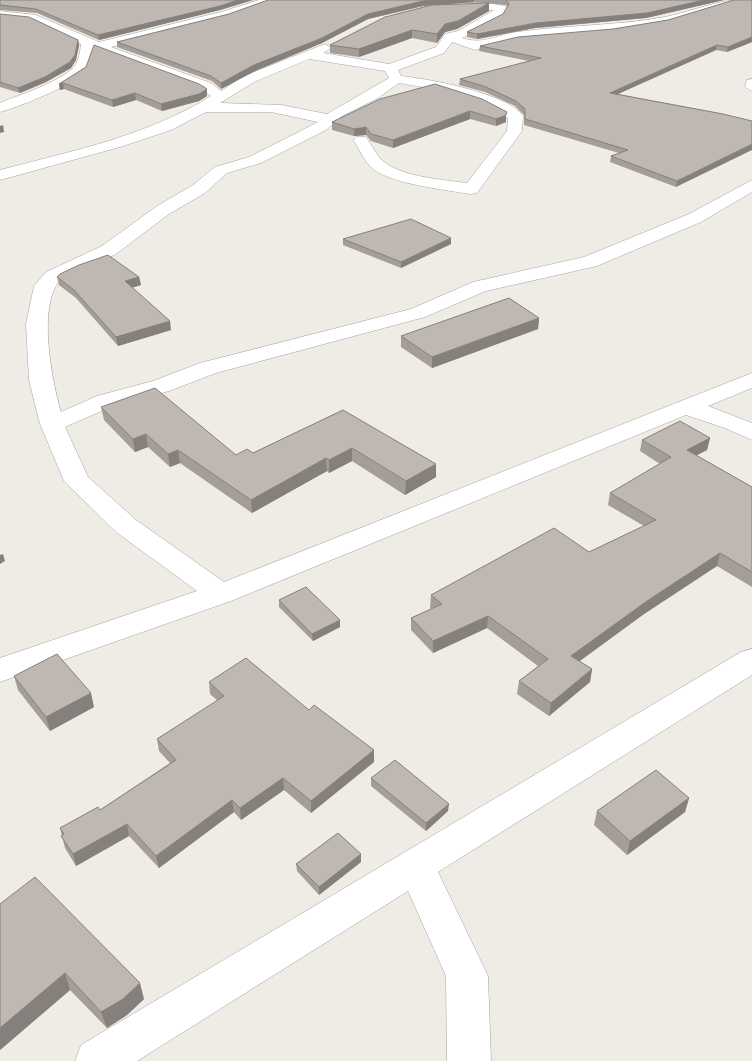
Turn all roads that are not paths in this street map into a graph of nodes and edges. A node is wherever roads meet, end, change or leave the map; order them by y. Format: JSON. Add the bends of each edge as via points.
{"nodes":[{"id":1,"x":269,"y":0,"type":"edge"},
{"id":2,"x":737,"y":0,"type":"edge"},
{"id":3,"x":684,"y":1,"type":"edge"},
{"id":4,"x":13,"y":4,"type":"edge"},
{"id":5,"x":716,"y":7,"type":"junction"},
{"id":6,"x":0,"y":8,"type":"edge"},
{"id":7,"x":442,"y":8,"type":"edge"},
{"id":8,"x":0,"y":14,"type":"edge"},
{"id":9,"x":449,"y":37,"type":"junction"},
{"id":10,"x":339,"y":42,"type":"edge"},
{"id":11,"x":93,"y":44,"type":"junction"},
{"id":12,"x":309,"y":55,"type":"junction"},
{"id":13,"x":393,"y":73,"type":"junction"},
{"id":14,"x":752,"y":83,"type":"edge"},
{"id":15,"x":752,"y":87,"type":"edge"},
{"id":16,"x":0,"y":96,"type":"edge"},
{"id":17,"x":221,"y":97,"type":"junction"},
{"id":18,"x":14,"y":102,"type":"junction"},
{"id":19,"x":0,"y":108,"type":"edge"},
{"id":20,"x":202,"y":108,"type":"junction"},
{"id":21,"x":330,"y":119,"type":"junction"},
{"id":22,"x":361,"y":140,"type":"edge"},
{"id":23,"x":0,"y":175,"type":"edge"},
{"id":24,"x":752,"y":185,"type":"edge"},
{"id":25,"x":752,"y":380,"type":"edge"},
{"id":26,"x":686,"y":407,"type":"junction"},
{"id":27,"x":52,"y":424,"type":"junction"},
{"id":28,"x":752,"y":433,"type":"edge"},
{"id":29,"x":221,"y":594,"type":"junction"},
{"id":30,"x":752,"y":660,"type":"edge"},
{"id":31,"x":0,"y":670,"type":"edge"},
{"id":32,"x":416,"y":867,"type":"junction"},
{"id":33,"x":97,"y":1061,"type":"edge"},
{"id":34,"x":469,"y":1061,"type":"edge"}],
"edges":[{"from":1,"to":11,"type":"street","via":[[225,15]]},
{"from":2,"to":5,"type":"street"},
{"from":3,"to":5,"type":"street"},
{"from":4,"to":6,"type":"street"},
{"from":5,"to":9,"type":"street","via":[[636,25],[517,36],[475,46]]},
{"from":7,"to":9,"type":"street","via":[[501,8],[498,15],[462,34]]},
{"from":8,"to":11,"type":"street","via":[[32,17]]},
{"from":9,"to":13,"type":"street","via":[[440,50]]},
{"from":10,"to":12,"type":"street"},
{"from":11,"to":17,"type":"street","via":[[206,86]]},
{"from":11,"to":18,"type":"street","via":[[78,71]]},
{"from":12,"to":13,"type":"street"},
{"from":12,"to":17,"type":"street","via":[[249,79]]},
{"from":13,"to":21,"type":"street","via":[[373,96]]},
{"from":13,"to":22,"type":"street","via":[[461,89],[492,102],[516,116],[514,130],[471,189],[427,182],[389,171],[378,166]]},
{"from":14,"to":15,"type":"street"},
{"from":16,"to":18,"type":"street"},
{"from":17,"to":20,"type":"street"},
{"from":18,"to":19,"type":"street"},
{"from":20,"to":21,"type":"street","via":[[247,106]]},
{"from":20,"to":23,"type":"street","via":[[166,127],[115,144]]},
{"from":21,"to":27,"type":"street","via":[[321,127],[255,160],[221,170],[199,189],[163,210],[109,250],[53,276],[44,286],[37,324],[40,380]]},
{"from":24,"to":27,"type":"street","via":[[695,218],[590,262],[480,286],[418,313],[208,368],[161,386],[105,401]]},
{"from":25,"to":26,"type":"street"},
{"from":26,"to":28,"type":"street","via":[[734,423]]},
{"from":26,"to":29,"type":"street"},
{"from":27,"to":29,"type":"street","via":[[77,481],[126,526]]},
{"from":29,"to":31,"type":"street"},
{"from":30,"to":32,"type":"street"},
{"from":32,"to":33,"type":"street"},
{"from":32,"to":34,"type":"street","via":[[467,976]]}]}
